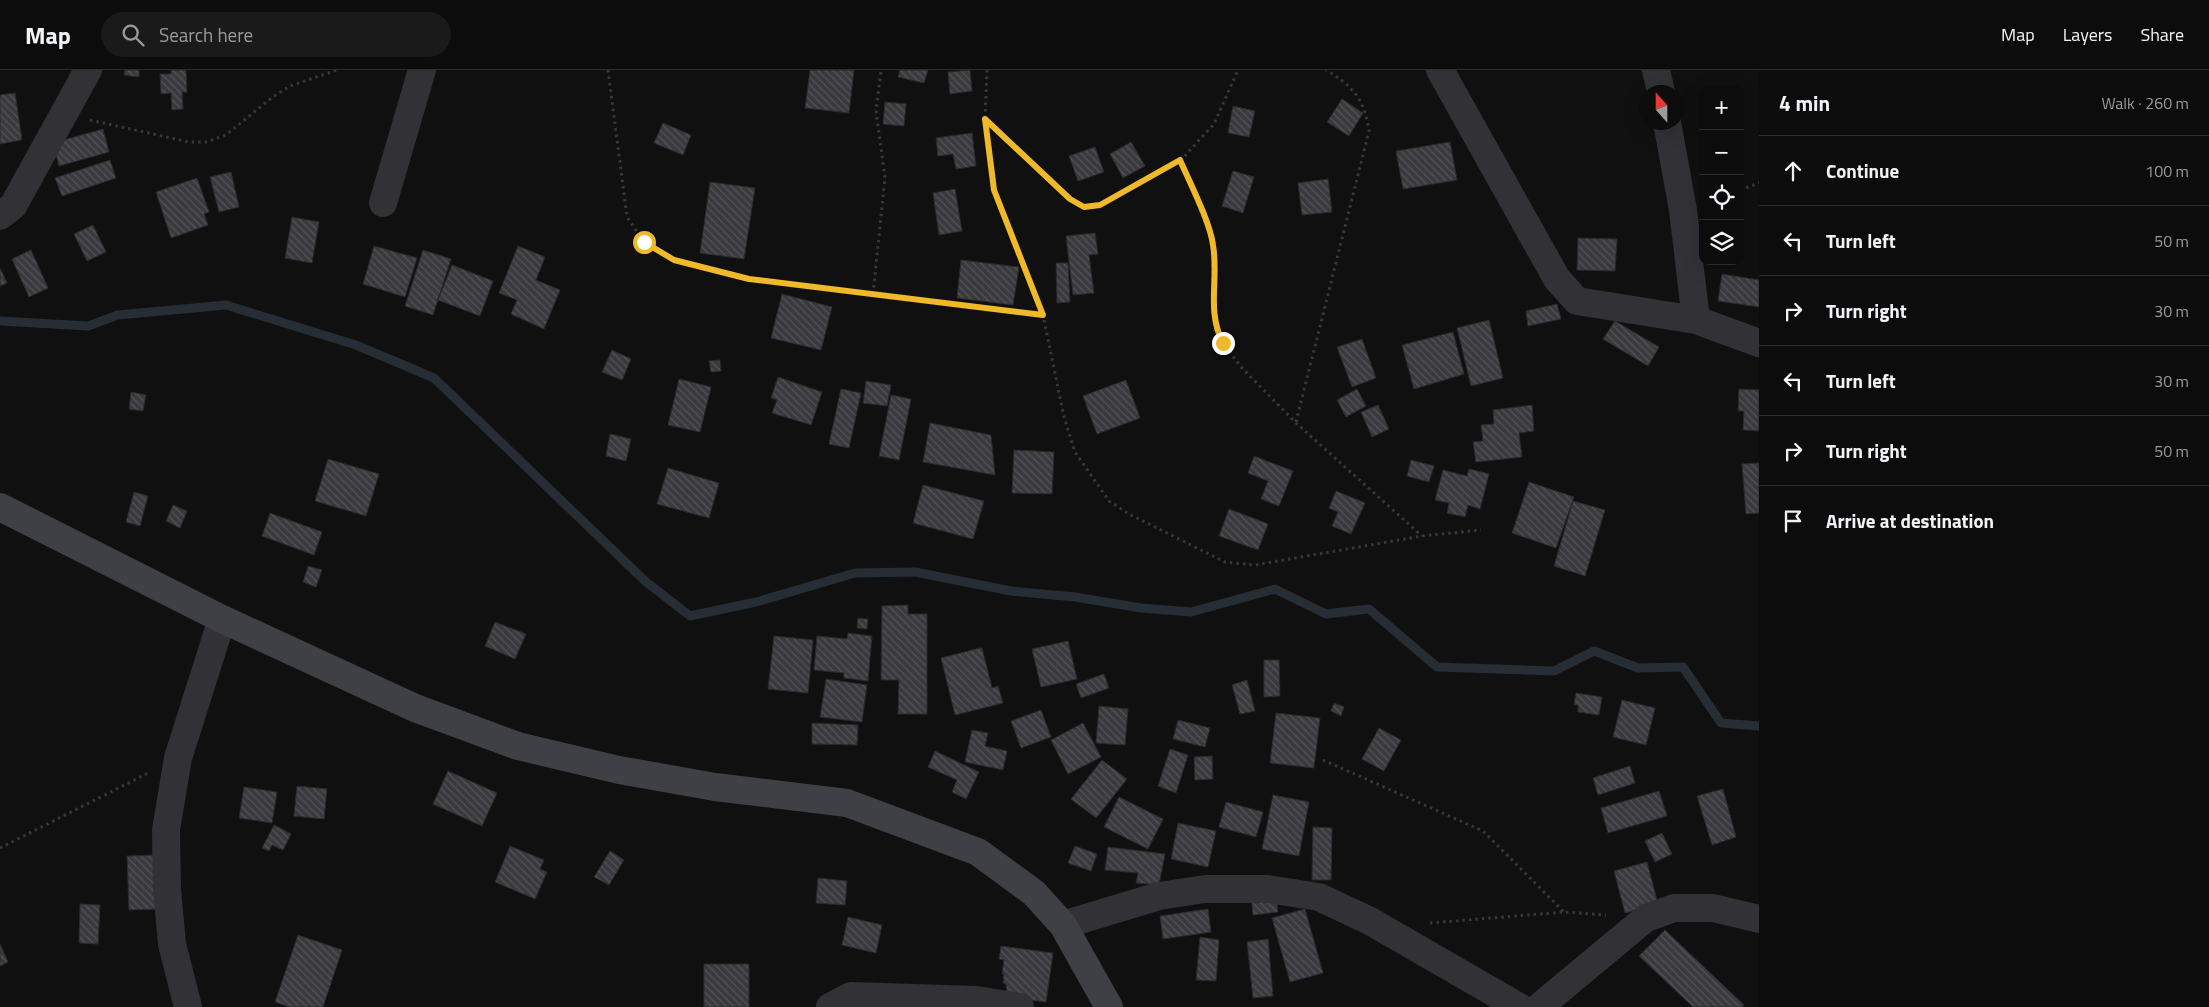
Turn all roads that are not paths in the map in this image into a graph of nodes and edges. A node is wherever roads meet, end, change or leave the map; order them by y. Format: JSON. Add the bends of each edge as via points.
{"nodes":[{"id":1,"x":88,"y":70,"type":"edge"},
{"id":2,"x":422,"y":70,"type":"edge"},
{"id":3,"x":1440,"y":70,"type":"edge"},
{"id":4,"x":1656,"y":70,"type":"edge"},
{"id":5,"x":1659,"y":85,"type":"edge"},
{"id":6,"x":1669,"y":130,"type":"edge"},
{"id":7,"x":383,"y":203,"type":"dead end"},
{"id":8,"x":0,"y":216,"type":"edge"},
{"id":9,"x":1696,"y":320,"type":"junction"},
{"id":10,"x":1759,"y":343,"type":"edge"},
{"id":11,"x":0,"y":507,"type":"edge"},
{"id":12,"x":222,"y":619,"type":"junction"},
{"id":13,"x":1759,"y":919,"type":"edge"},
{"id":14,"x":1063,"y":925,"type":"junction"},
{"id":15,"x":188,"y":1007,"type":"edge"},
{"id":16,"x":830,"y":1007,"type":"edge"},
{"id":17,"x":1020,"y":1007,"type":"edge"},
{"id":18,"x":1109,"y":1007,"type":"edge"},
{"id":19,"x":1519,"y":1007,"type":"edge"},
{"id":20,"x":1539,"y":1007,"type":"edge"}],
"edges":[{"from":1,"to":8,"type":"street","via":[[13,206]]},
{"from":2,"to":7,"type":"street"},
{"from":3,"to":9,"type":"street","via":[[1567,292],[1577,301]]},
{"from":4,"to":5,"type":"street"},
{"from":6,"to":9,"type":"street","via":[[1684,210]]},
{"from":9,"to":10,"type":"street"},
{"from":11,"to":12,"type":"street"},
{"from":12,"to":14,"type":"street","via":[[415,708],[518,746],[619,770],[715,787],[847,803],[978,852],[1034,893]]},
{"from":12,"to":15,"type":"street","via":[[178,758],[166,830],[166,889],[172,944]]},
{"from":13,"to":20,"type":"street","via":[[1713,908],[1674,908],[1646,918]]},
{"from":14,"to":18,"type":"street"},
{"from":14,"to":19,"type":"street","via":[[1159,896],[1205,889],[1268,889],[1318,897],[1370,921]]},
{"from":16,"to":17,"type":"street","via":[[851,996],[976,1000]]}]}
